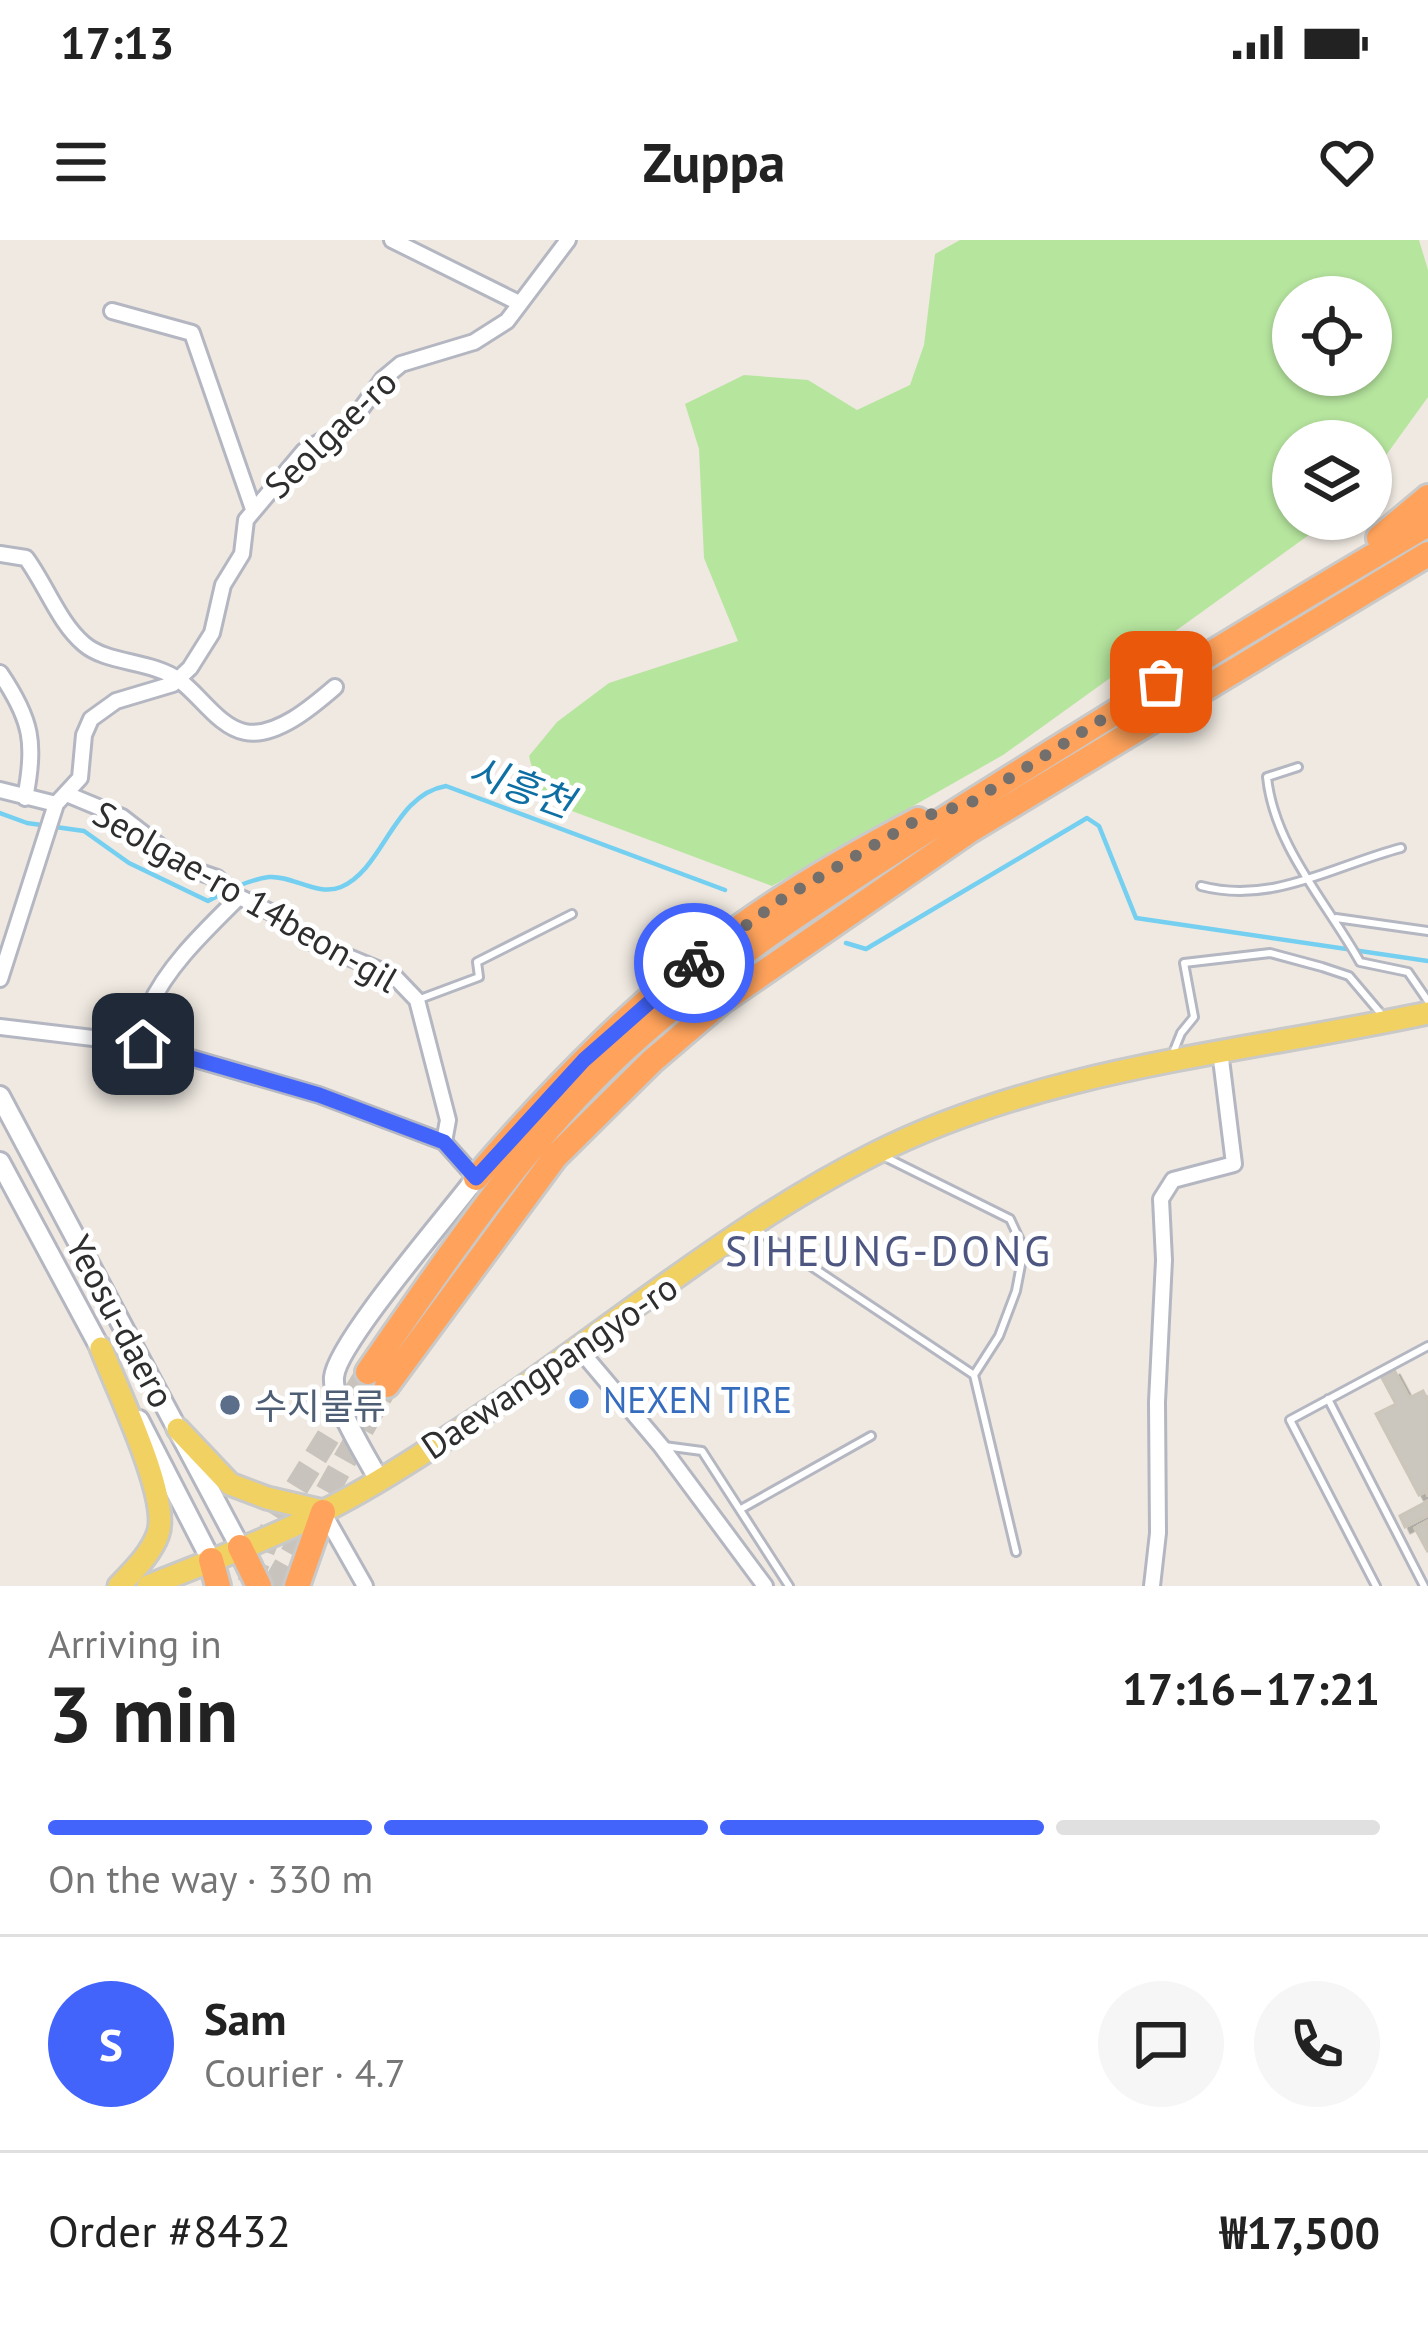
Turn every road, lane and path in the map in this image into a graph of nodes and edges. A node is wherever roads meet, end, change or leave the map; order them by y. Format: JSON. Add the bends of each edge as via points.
{"nodes":[{"id":1,"x":392,"y":240,"type":"edge"},
{"id":2,"x":568,"y":240,"type":"edge"},
{"id":3,"x":519,"y":303,"type":"junction"},
{"id":4,"x":112,"y":311,"type":"dead end"},
{"id":5,"x":1428,"y":496,"type":"edge"},
{"id":6,"x":253,"y":509,"type":"junction"},
{"id":7,"x":1428,"y":524,"type":"edge"},
{"id":8,"x":0,"y":554,"type":"edge"},
{"id":9,"x":1428,"y":554,"type":"edge"},
{"id":10,"x":1312,"y":592,"type":"junction"},
{"id":11,"x":0,"y":673,"type":"edge"},
{"id":12,"x":178,"y":679,"type":"junction"},
{"id":13,"x":335,"y":687,"type":"dead end"},
{"id":14,"x":1298,"y":766,"type":"dead end"},
{"id":15,"x":0,"y":790,"type":"edge"},
{"id":16,"x":25,"y":798,"type":"junction"},
{"id":17,"x":970,"y":803,"type":"junction"},
{"id":18,"x":59,"y":806,"type":"junction"},
{"id":19,"x":1401,"y":848,"type":"dead end"},
{"id":20,"x":1310,"y":882,"type":"junction"},
{"id":21,"x":1201,"y":886,"type":"dead end"},
{"id":22,"x":239,"y":897,"type":"junction"},
{"id":23,"x":572,"y":914,"type":"dead end"},
{"id":24,"x":1334,"y":918,"type":"junction"},
{"id":25,"x":1428,"y":931,"type":"edge"},
{"id":26,"x":0,"y":979,"type":"edge"},
{"id":27,"x":417,"y":1000,"type":"junction"},
{"id":28,"x":1428,"y":1000,"type":"edge"},
{"id":29,"x":1428,"y":1013,"type":"edge"},
{"id":30,"x":1388,"y":1022,"type":"junction"},
{"id":31,"x":0,"y":1027,"type":"edge"},
{"id":32,"x":143,"y":1044,"type":"junction"},
{"id":33,"x":1220,"y":1051,"type":"junction"},
{"id":34,"x":1171,"y":1060,"type":"junction"},
{"id":35,"x":0,"y":1096,"type":"edge"},
{"id":36,"x":444,"y":1142,"type":"junction"},
{"id":37,"x":876,"y":1153,"type":"junction"},
{"id":38,"x":0,"y":1162,"type":"edge"},
{"id":39,"x":476,"y":1178,"type":"junction"},
{"id":40,"x":750,"y":1225,"type":"junction"},
{"id":41,"x":1428,"y":1346,"type":"edge"},
{"id":42,"x":101,"y":1348,"type":"junction"},
{"id":43,"x":579,"y":1349,"type":"junction"},
{"id":44,"x":974,"y":1375,"type":"junction"},
{"id":45,"x":1328,"y":1399,"type":"junction"},
{"id":46,"x":178,"y":1429,"type":"junction"},
{"id":47,"x":871,"y":1436,"type":"dead end"},
{"id":48,"x":661,"y":1446,"type":"junction"},
{"id":49,"x":379,"y":1480,"type":"junction"},
{"id":50,"x":741,"y":1509,"type":"junction"},
{"id":51,"x":323,"y":1511,"type":"junction"},
{"id":52,"x":240,"y":1547,"type":"junction"},
{"id":53,"x":1016,"y":1552,"type":"dead end"},
{"id":54,"x":211,"y":1560,"type":"junction"},
{"id":55,"x":118,"y":1586,"type":"edge"},
{"id":56,"x":148,"y":1586,"type":"edge"},
{"id":57,"x":218,"y":1586,"type":"edge"},
{"id":58,"x":259,"y":1586,"type":"edge"},
{"id":59,"x":297,"y":1586,"type":"edge"},
{"id":60,"x":365,"y":1586,"type":"edge"},
{"id":61,"x":765,"y":1586,"type":"edge"},
{"id":62,"x":789,"y":1586,"type":"edge"},
{"id":63,"x":1152,"y":1586,"type":"edge"},
{"id":64,"x":1376,"y":1586,"type":"edge"},
{"id":65,"x":1424,"y":1586,"type":"edge"}],
"edges":[{"from":1,"to":3,"type":"street"},
{"from":2,"to":3,"type":"street","name":"Seolgae-ro"},
{"from":3,"to":6,"type":"street","name":"Seolgae-ro","via":[[474,342],[401,364],[350,424],[304,451]]},
{"from":4,"to":6,"type":"street","via":[[192,333]]},
{"from":5,"to":10,"type":"highway"},
{"from":6,"to":12,"type":"street","name":"Seolgae-ro","via":[[212,633]]},
{"from":7,"to":10,"type":"highway"},
{"from":8,"to":12,"type":"street","via":[[26,559],[82,643]]},
{"from":9,"to":17,"type":"highway","via":[[969,831],[721,1002],[555,1157],[377,1379],[468,1227],[540,1135],[621,1053],[801,914]]},
{"from":10,"to":17,"type":"highway"},
{"from":11,"to":16,"type":"street","via":[[33,749]]},
{"from":12,"to":13,"type":"street","via":[[248,733],[284,723]]},
{"from":12,"to":18,"type":"street","via":[[91,718],[80,778]]},
{"from":14,"to":20,"type":"lane","via":[[1268,777],[1269,798]]},
{"from":15,"to":16,"type":"street","name":"Seolgae-ro 14beon-gil"},
{"from":16,"to":18,"type":"street","name":"Seolgae-ro 14beon-gil"},
{"from":17,"to":39,"type":"highway","via":[[922,817],[741,926],[584,1060]]},
{"from":18,"to":22,"type":"street","name":"Seolgae-ro 14beon-gil","via":[[122,817]]},
{"from":18,"to":26,"type":"street"},
{"from":19,"to":20,"type":"lane"},
{"from":20,"to":21,"type":"lane"},
{"from":20,"to":24,"type":"lane"},
{"from":22,"to":27,"type":"street","name":"Seolgae-ro 14beon-gil","via":[[312,942],[394,976]]},
{"from":22,"to":32,"type":"street","via":[[157,993]]},
{"from":23,"to":27,"type":"lane","via":[[477,962],[479,977]]},
{"from":24,"to":25,"type":"lane"},
{"from":24,"to":28,"type":"lane","via":[[1360,962],[1408,972]]},
{"from":27,"to":36,"type":"street","name":"Seolgae-ro 14beon-gil","via":[[448,1120]]},
{"from":29,"to":30,"type":"main road","name":"Daewangpangyo-ro"},
{"from":30,"to":33,"type":"main road","name":"Daewangpangyo-ro"},
{"from":30,"to":34,"type":"lane","via":[[1349,976],[1322,967],[1270,953],[1184,963],[1194,1017]]},
{"from":31,"to":32,"type":"street"},
{"from":32,"to":36,"type":"street"},
{"from":33,"to":34,"type":"main road","name":"Daewangpangyo-ro"},
{"from":33,"to":63,"type":"street","via":[[1234,1164],[1173,1180],[1161,1199]]},
{"from":34,"to":37,"type":"main road","name":"Daewangpangyo-ro","via":[[1018,1094]]},
{"from":35,"to":46,"type":"main road","name":"Yeosu-daero"},
{"from":36,"to":39,"type":"street"},
{"from":37,"to":40,"type":"main road","name":"Daewangpangyo-ro"},
{"from":37,"to":44,"type":"lane","via":[[1010,1219],[1024,1249],[999,1336]]},
{"from":38,"to":42,"type":"main road","name":"Yeosu-daero"},
{"from":39,"to":49,"type":"main road","via":[[363,1324],[334,1375]]},
{"from":40,"to":43,"type":"main road","name":"Daewangpangyo-ro"},
{"from":40,"to":44,"type":"lane"},
{"from":41,"to":45,"type":"lane"},
{"from":42,"to":54,"type":"main road","name":"Yeosu-daero"},
{"from":42,"to":55,"type":"main road","via":[[158,1489],[160,1532]]},
{"from":43,"to":48,"type":"street"},
{"from":43,"to":49,"type":"main road","name":"Daewangpangyo-ro"},
{"from":44,"to":53,"type":"lane"},
{"from":45,"to":64,"type":"lane","via":[[1291,1420]]},
{"from":45,"to":65,"type":"lane"},
{"from":46,"to":51,"type":"main road","via":[[230,1484]]},
{"from":46,"to":52,"type":"main road","name":"Yeosu-daero"},
{"from":47,"to":50,"type":"lane"},
{"from":48,"to":50,"type":"lane","via":[[702,1451]]},
{"from":48,"to":61,"type":"street"},
{"from":49,"to":51,"type":"main road","name":"Daewangpangyo-ro"},
{"from":50,"to":62,"type":"lane"},
{"from":51,"to":52,"type":"main road","name":"Daewangpangyo-ro"},
{"from":51,"to":59,"type":"highway"},
{"from":51,"to":60,"type":"street"},
{"from":52,"to":54,"type":"main road","name":"Daewangpangyo-ro"},
{"from":52,"to":58,"type":"highway"},
{"from":54,"to":56,"type":"main road","name":"Daewangpangyo-ro"},
{"from":54,"to":57,"type":"highway"}]}
